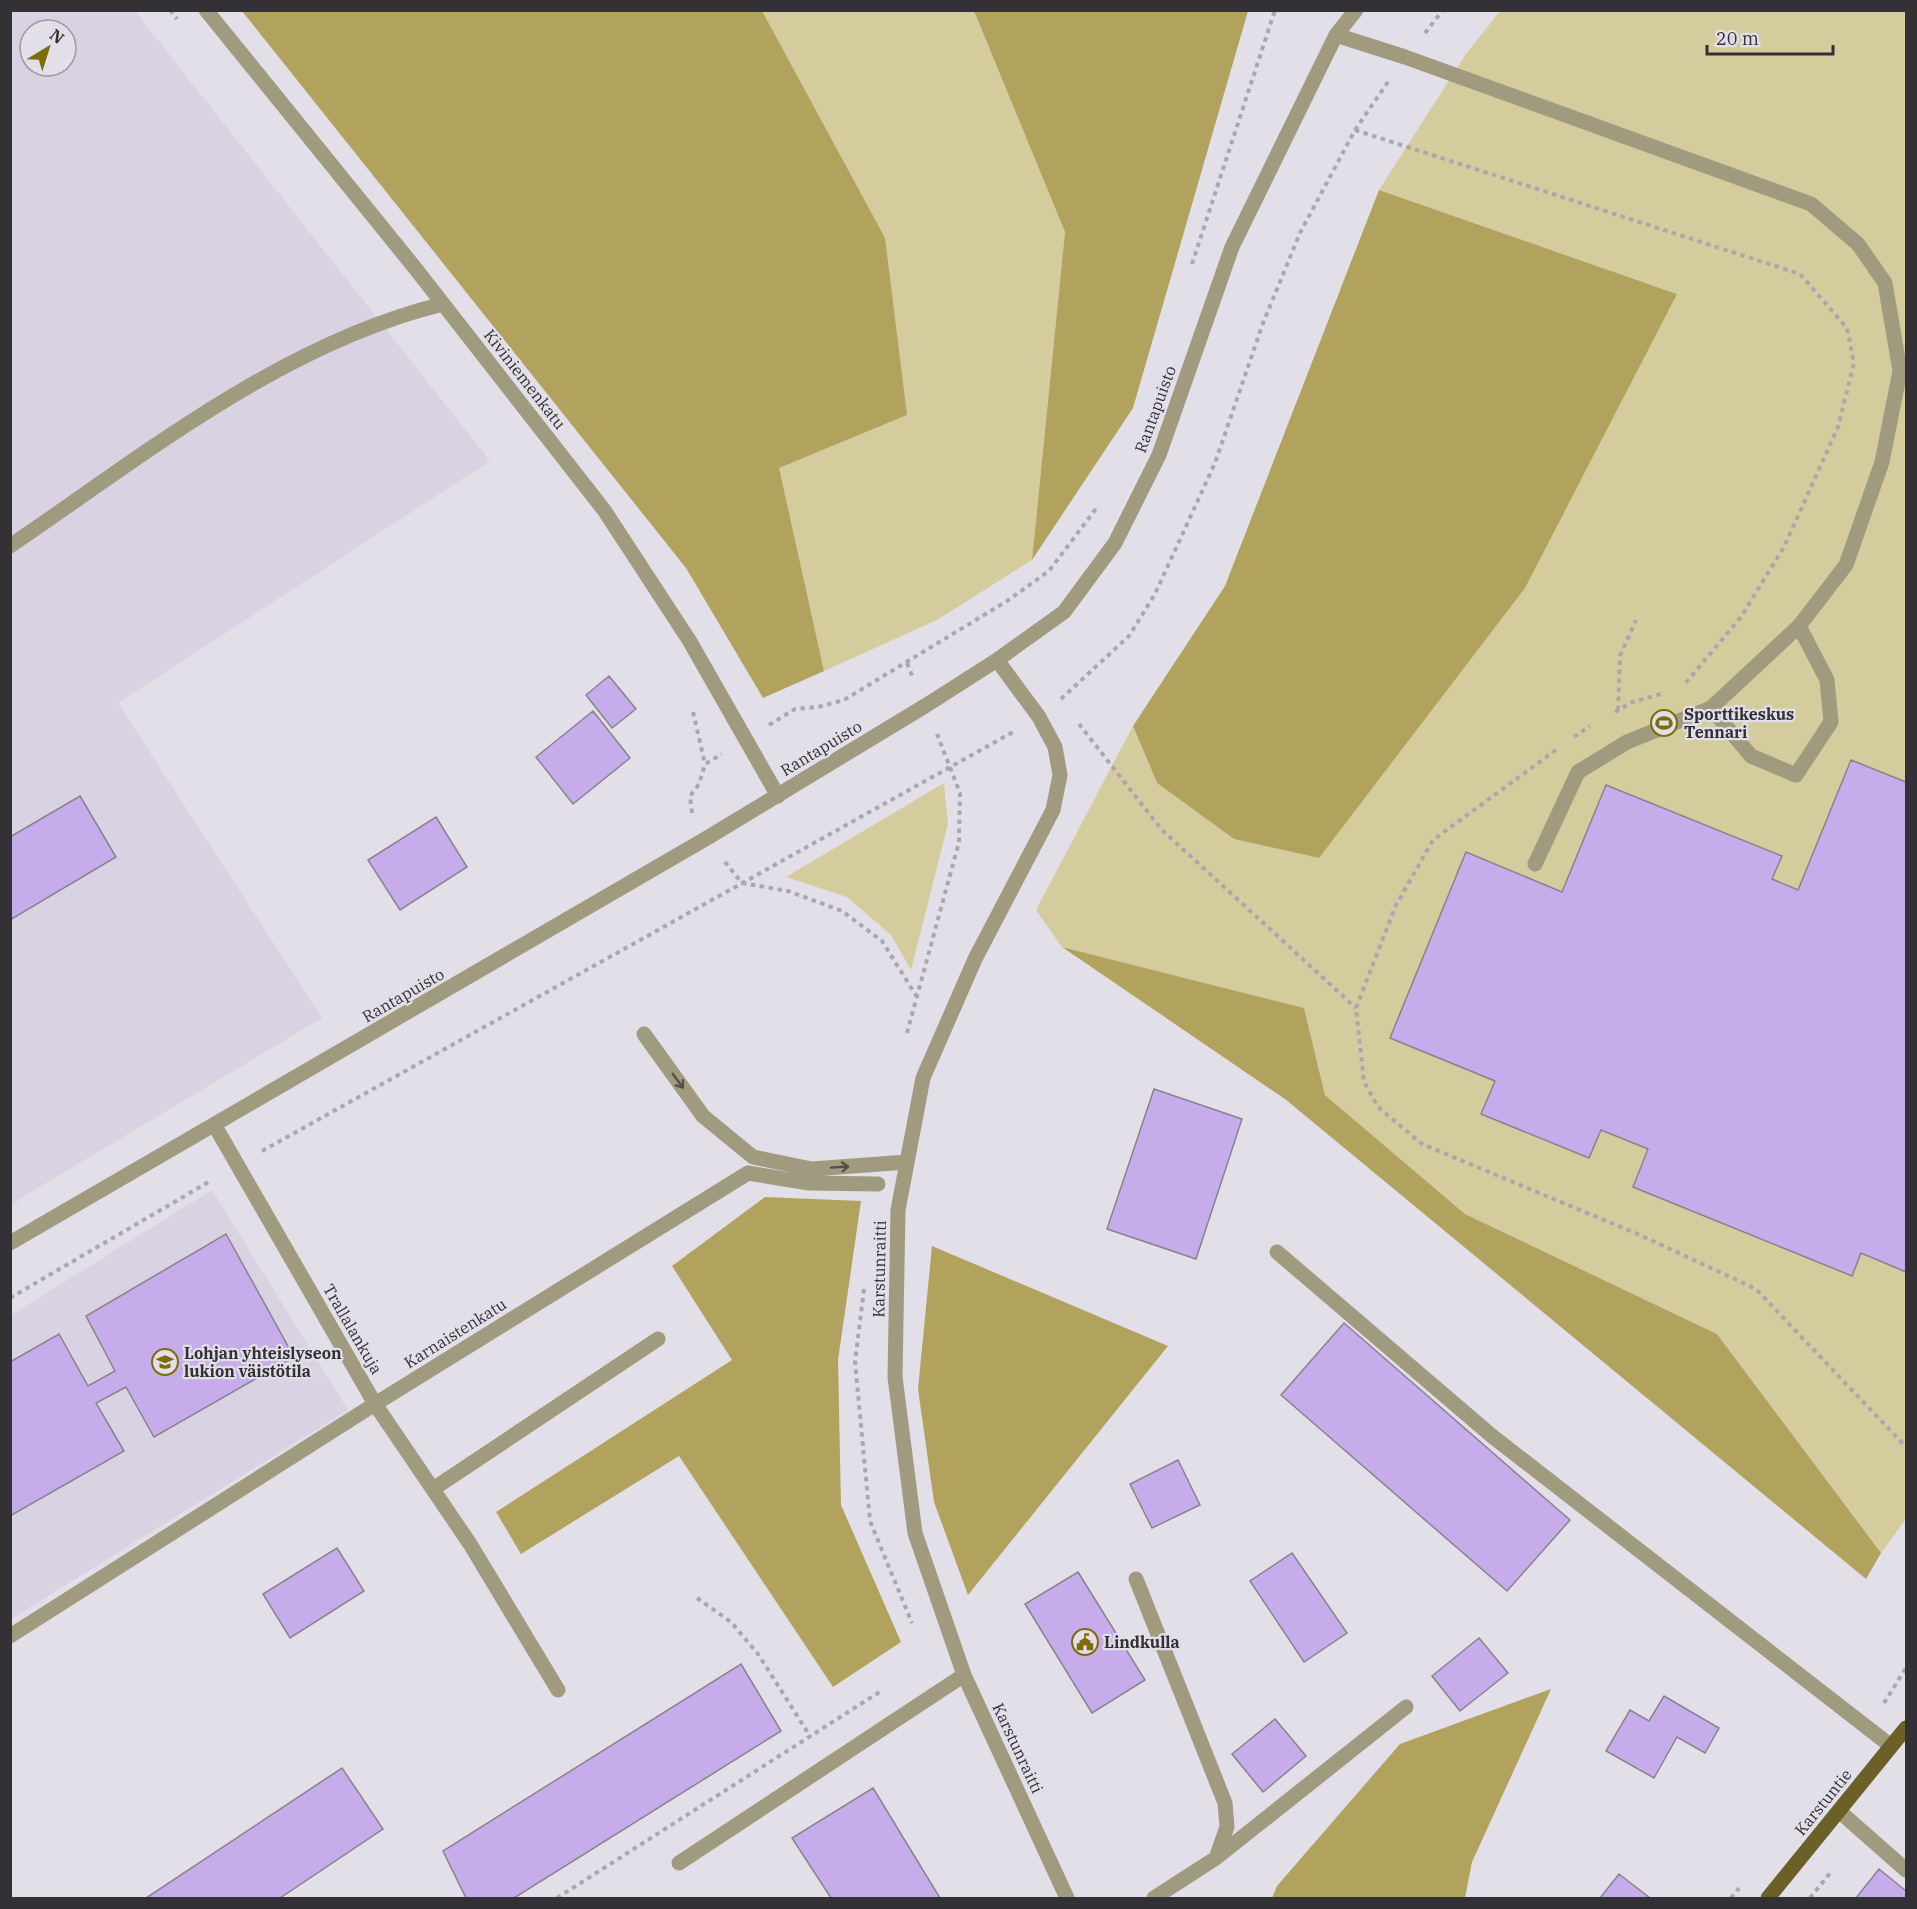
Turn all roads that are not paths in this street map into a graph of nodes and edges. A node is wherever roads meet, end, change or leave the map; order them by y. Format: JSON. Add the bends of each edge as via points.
{"nodes":[{"id":1,"x":206,"y":10,"type":"edge"},
{"id":2,"x":1356,"y":10,"type":"edge"},
{"id":3,"x":1336,"y":35,"type":"junction"},
{"id":4,"x":443,"y":304,"type":"junction"},
{"id":5,"x":10,"y":546,"type":"edge"},
{"id":6,"x":1799,"y":626,"type":"junction"},
{"id":7,"x":997,"y":660,"type":"junction"},
{"id":8,"x":1711,"y":708,"type":"junction"},
{"id":9,"x":778,"y":796,"type":"junction"},
{"id":10,"x":1535,"y":864,"type":"dead end"},
{"id":11,"x":644,"y":1034,"type":"dead end"},
{"id":12,"x":214,"y":1126,"type":"junction"},
{"id":13,"x":907,"y":1162,"type":"junction"},
{"id":14,"x":878,"y":1184,"type":"dead end"},
{"id":15,"x":10,"y":1243,"type":"edge"},
{"id":16,"x":1277,"y":1252,"type":"dead end"},
{"id":17,"x":658,"y":1339,"type":"dead end"},
{"id":18,"x":375,"y":1404,"type":"junction"},
{"id":19,"x":433,"y":1489,"type":"junction"},
{"id":20,"x":1137,"y":1579,"type":"dead end"},
{"id":21,"x":10,"y":1636,"type":"edge"},
{"id":22,"x":964,"y":1675,"type":"junction"},
{"id":23,"x":558,"y":1690,"type":"dead end"},
{"id":24,"x":1406,"y":1707,"type":"dead end"},
{"id":25,"x":1906,"y":1728,"type":"edge"},
{"id":26,"x":1891,"y":1746,"type":"junction"},
{"id":27,"x":1839,"y":1811,"type":"junction"},
{"id":28,"x":1216,"y":1858,"type":"junction"},
{"id":29,"x":679,"y":1863,"type":"dead end"},
{"id":30,"x":1906,"y":1870,"type":"edge"},
{"id":31,"x":1068,"y":1899,"type":"edge"},
{"id":32,"x":1154,"y":1899,"type":"edge"},
{"id":33,"x":1768,"y":1899,"type":"edge"}],
"edges":[{"from":1,"to":4,"type":"street","name":"Kiviniemenkatu"},
{"from":2,"to":3,"type":"street","name":"Rantapuisto"},
{"from":3,"to":6,"type":"street","via":[[1811,204],[1858,244],[1885,283],[1900,371],[1882,462],[1846,566]]},
{"from":3,"to":7,"type":"street","name":"Rantapuisto","via":[[1232,247],[1159,455],[1114,543],[1064,612]]},
{"from":4,"to":5,"type":"street","via":[[354,333],[237,393]]},
{"from":4,"to":9,"type":"street","name":"Kiviniemenkatu","via":[[604,510],[689,640]]},
{"from":6,"to":8,"type":"street"},
{"from":6,"to":8,"type":"street","via":[[1827,680],[1831,722],[1797,776],[1751,756]]},
{"from":7,"to":9,"type":"street","name":"Rantapuisto"},
{"from":7,"to":13,"type":"street","name":"Karstunraitti","via":[[1039,717],[1055,747],[1060,775],[1053,810],[975,959],[923,1077]]},
{"from":8,"to":10,"type":"street","via":[[1627,742],[1578,771]]},
{"from":9,"to":12,"type":"street","name":"Rantapuisto"},
{"from":11,"to":13,"type":"street","one_way":true,"via":[[703,1116],[753,1157],[812,1169]]},
{"from":12,"to":15,"type":"street","name":"Rantapuisto"},
{"from":12,"to":18,"type":"street","name":"Trallalankuja"},
{"from":13,"to":22,"type":"street","name":"Karstunraitti","via":[[898,1210],[895,1377],[915,1533]]},
{"from":14,"to":18,"type":"street","name":"Karnaistenkatu","via":[[809,1183],[748,1173]]},
{"from":16,"to":26,"type":"street","via":[[1492,1436]]},
{"from":17,"to":19,"type":"street"},
{"from":18,"to":19,"type":"street","name":"Trallalankuja"},
{"from":18,"to":21,"type":"street","name":"Karnaistenkatu"},
{"from":19,"to":23,"type":"street","name":"Trallalankuja"},
{"from":20,"to":28,"type":"street","via":[[1225,1803],[1227,1827]]},
{"from":22,"to":29,"type":"street"},
{"from":22,"to":31,"type":"street","name":"Karstunraitti"},
{"from":24,"to":28,"type":"street"},
{"from":25,"to":26,"type":"main road","name":"Karstuntie"},
{"from":26,"to":27,"type":"main road","name":"Karstuntie"},
{"from":27,"to":30,"type":"street"},
{"from":27,"to":33,"type":"main road","name":"Karstuntie"},
{"from":28,"to":32,"type":"street"}]}
